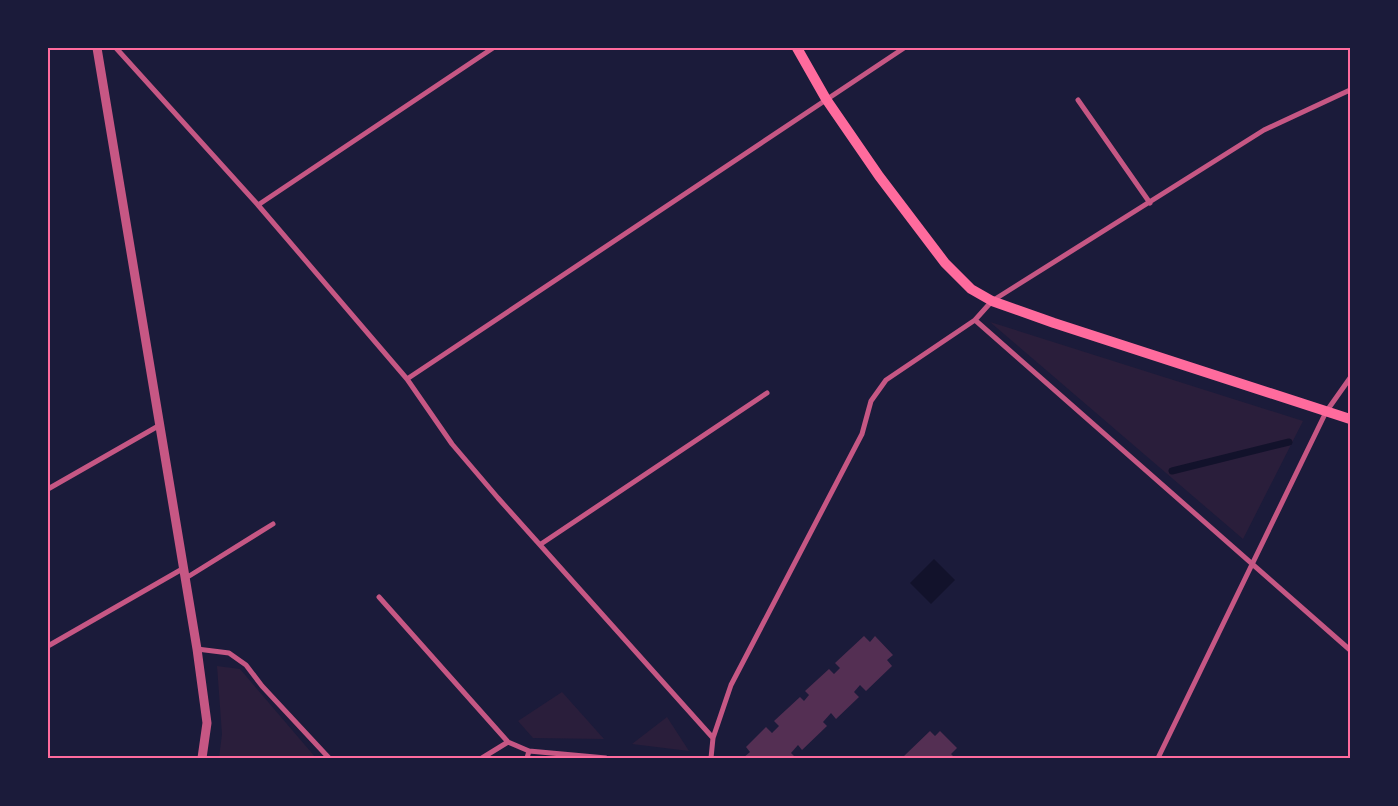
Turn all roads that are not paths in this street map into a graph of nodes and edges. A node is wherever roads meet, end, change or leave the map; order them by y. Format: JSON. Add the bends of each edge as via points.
{"nodes":[{"id":1,"x":97,"y":48,"type":"edge"},
{"id":2,"x":116,"y":48,"type":"edge"},
{"id":3,"x":493,"y":48,"type":"edge"},
{"id":4,"x":797,"y":48,"type":"edge"},
{"id":5,"x":904,"y":48,"type":"edge"},
{"id":6,"x":1350,"y":90,"type":"edge"},
{"id":7,"x":826,"y":99,"type":"junction"},
{"id":8,"x":1078,"y":100,"type":"dead end"},
{"id":9,"x":1150,"y":202,"type":"junction"},
{"id":10,"x":258,"y":205,"type":"junction"},
{"id":11,"x":992,"y":302,"type":"junction"},
{"id":12,"x":975,"y":320,"type":"junction"},
{"id":13,"x":1350,"y":378,"type":"edge"},
{"id":14,"x":407,"y":379,"type":"junction"},
{"id":15,"x":767,"y":394,"type":"dead end"},
{"id":16,"x":1326,"y":412,"type":"junction"},
{"id":17,"x":1350,"y":419,"type":"edge"},
{"id":18,"x":160,"y":425,"type":"junction"},
{"id":19,"x":48,"y":489,"type":"edge"},
{"id":20,"x":273,"y":524,"type":"dead end"},
{"id":21,"x":541,"y":544,"type":"junction"},
{"id":22,"x":1252,"y":564,"type":"junction"},
{"id":23,"x":184,"y":568,"type":"junction"},
{"id":24,"x":186,"y":578,"type":"junction"},
{"id":25,"x":379,"y":597,"type":"dead end"},
{"id":26,"x":48,"y":646,"type":"edge"},
{"id":27,"x":196,"y":649,"type":"junction"},
{"id":28,"x":1350,"y":650,"type":"edge"},
{"id":29,"x":713,"y":738,"type":"junction"},
{"id":30,"x":508,"y":742,"type":"junction"},
{"id":31,"x":529,"y":751,"type":"junction"},
{"id":32,"x":202,"y":758,"type":"edge"},
{"id":33,"x":329,"y":758,"type":"edge"},
{"id":34,"x":482,"y":758,"type":"edge"},
{"id":35,"x":527,"y":758,"type":"edge"},
{"id":36,"x":606,"y":758,"type":"edge"},
{"id":37,"x":711,"y":758,"type":"edge"},
{"id":38,"x":1158,"y":758,"type":"edge"}],
"edges":[{"from":1,"to":18,"type":"street"},
{"from":2,"to":10,"type":"street"},
{"from":3,"to":10,"type":"street"},
{"from":4,"to":7,"type":"main road"},
{"from":5,"to":7,"type":"street"},
{"from":6,"to":9,"type":"street","via":[[1264,130]]},
{"from":7,"to":11,"type":"main road","via":[[945,263],[971,289]]},
{"from":7,"to":14,"type":"street"},
{"from":8,"to":9,"type":"street"},
{"from":9,"to":11,"type":"street"},
{"from":10,"to":14,"type":"street"},
{"from":11,"to":12,"type":"street"},
{"from":11,"to":16,"type":"main road"},
{"from":12,"to":22,"type":"street"},
{"from":12,"to":29,"type":"street","via":[[886,380],[871,401],[862,434],[731,685]]},
{"from":13,"to":16,"type":"street"},
{"from":14,"to":21,"type":"street","via":[[452,444]]},
{"from":15,"to":21,"type":"street"},
{"from":16,"to":17,"type":"main road"},
{"from":16,"to":22,"type":"street"},
{"from":18,"to":19,"type":"street"},
{"from":18,"to":23,"type":"street"},
{"from":20,"to":24,"type":"street"},
{"from":21,"to":29,"type":"street"},
{"from":22,"to":28,"type":"street"},
{"from":22,"to":38,"type":"street"},
{"from":23,"to":24,"type":"street"},
{"from":23,"to":26,"type":"street"},
{"from":24,"to":27,"type":"street"},
{"from":25,"to":30,"type":"street"},
{"from":27,"to":32,"type":"street","via":[[207,723]]},
{"from":27,"to":33,"type":"street","via":[[229,653],[246,665]]},
{"from":29,"to":37,"type":"street"},
{"from":30,"to":31,"type":"street"},
{"from":30,"to":34,"type":"street"},
{"from":31,"to":35,"type":"street"},
{"from":31,"to":36,"type":"street"}]}
